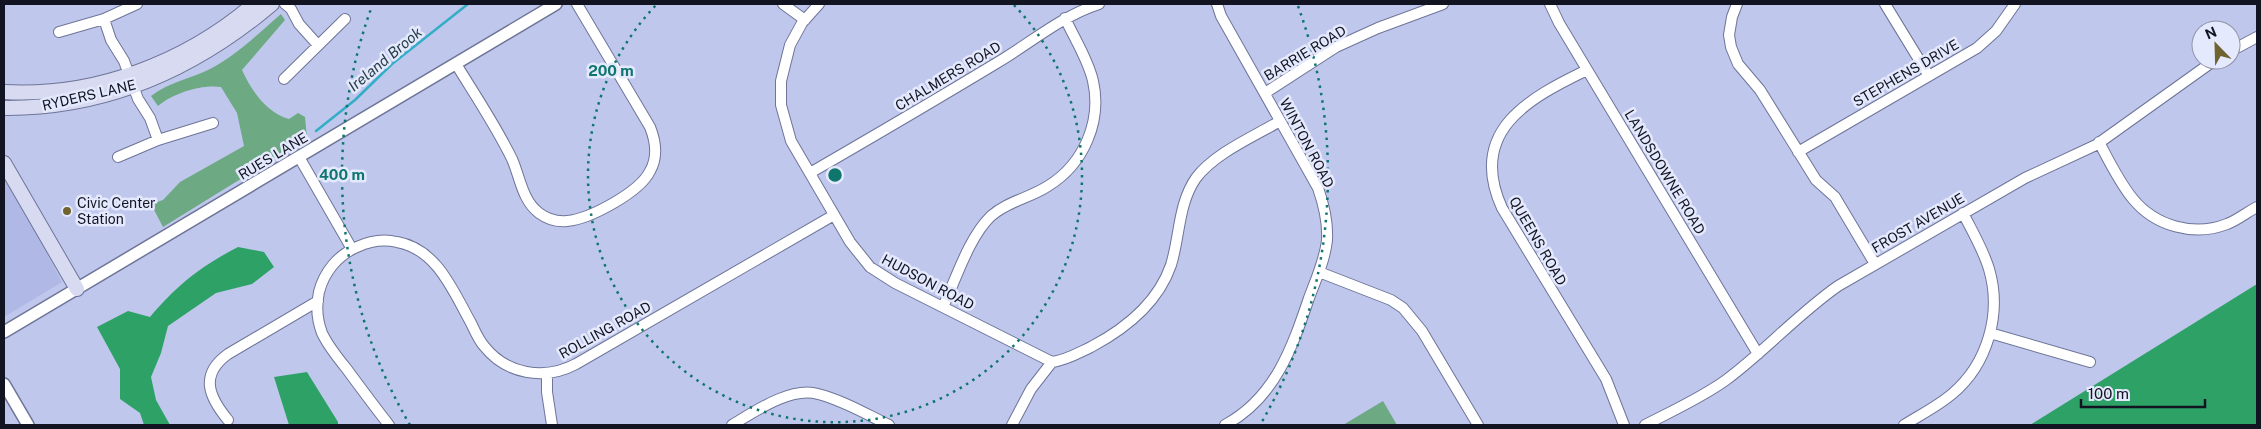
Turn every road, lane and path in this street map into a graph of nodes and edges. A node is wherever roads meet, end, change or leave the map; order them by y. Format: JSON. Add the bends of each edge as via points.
{"nodes":[{"id":1,"x":137,"y":4,"type":"edge"},
{"id":2,"x":254,"y":4,"type":"edge"},
{"id":3,"x":272,"y":4,"type":"edge"},
{"id":4,"x":285,"y":4,"type":"edge"},
{"id":5,"x":556,"y":4,"type":"edge"},
{"id":6,"x":577,"y":4,"type":"edge"},
{"id":7,"x":783,"y":4,"type":"edge"},
{"id":8,"x":819,"y":4,"type":"edge"},
{"id":9,"x":1099,"y":4,"type":"edge"},
{"id":10,"x":1217,"y":4,"type":"edge"},
{"id":11,"x":1443,"y":4,"type":"edge"},
{"id":12,"x":1550,"y":4,"type":"edge"},
{"id":13,"x":1738,"y":4,"type":"edge"},
{"id":14,"x":1885,"y":4,"type":"edge"},
{"id":15,"x":2015,"y":4,"type":"edge"},
{"id":16,"x":1413,"y":8,"type":"edge"},
{"id":17,"x":1065,"y":18,"type":"junction"},
{"id":18,"x":104,"y":19,"type":"junction"},
{"id":19,"x":345,"y":19,"type":"dead end"},
{"id":20,"x":805,"y":20,"type":"junction"},
{"id":21,"x":59,"y":32,"type":"dead end"},
{"id":22,"x":2257,"y":37,"type":"edge"},
{"id":23,"x":317,"y":44,"type":"junction"},
{"id":24,"x":2241,"y":46,"type":"edge"},
{"id":25,"x":456,"y":64,"type":"junction"},
{"id":26,"x":1587,"y":70,"type":"junction"},
{"id":27,"x":2202,"y":70,"type":"edge"},
{"id":28,"x":1929,"y":76,"type":"junction"},
{"id":29,"x":284,"y":78,"type":"dead end"},
{"id":30,"x":132,"y":81,"type":"junction"},
{"id":31,"x":4,"y":92,"type":"edge"},
{"id":32,"x":1265,"y":93,"type":"junction"},
{"id":33,"x":4,"y":108,"type":"edge"},
{"id":34,"x":1280,"y":121,"type":"junction"},
{"id":35,"x":213,"y":123,"type":"dead end"},
{"id":36,"x":158,"y":140,"type":"junction"},
{"id":37,"x":2099,"y":142,"type":"junction"},
{"id":38,"x":1798,"y":152,"type":"junction"},
{"id":39,"x":118,"y":157,"type":"dead end"},
{"id":40,"x":299,"y":157,"type":"junction"},
{"id":41,"x":4,"y":163,"type":"edge"},
{"id":42,"x":810,"y":172,"type":"junction"},
{"id":43,"x":2257,"y":206,"type":"edge"},
{"id":44,"x":1963,"y":213,"type":"junction"},
{"id":45,"x":834,"y":215,"type":"junction"},
{"id":46,"x":352,"y":249,"type":"junction"},
{"id":47,"x":1876,"y":264,"type":"junction"},
{"id":48,"x":1319,"y":272,"type":"junction"},
{"id":49,"x":77,"y":289,"type":"junction"},
{"id":50,"x":318,"y":301,"type":"junction"},
{"id":51,"x":943,"y":307,"type":"junction"},
{"id":52,"x":4,"y":332,"type":"edge"},
{"id":53,"x":1990,"y":333,"type":"junction"},
{"id":54,"x":1758,"y":354,"type":"junction"},
{"id":55,"x":1052,"y":362,"type":"junction"},
{"id":56,"x":2090,"y":362,"type":"dead end"},
{"id":57,"x":548,"y":373,"type":"junction"},
{"id":58,"x":4,"y":384,"type":"edge"},
{"id":59,"x":228,"y":420,"type":"dead end"},
{"id":60,"x":868,"y":421,"type":"edge"},
{"id":61,"x":28,"y":425,"type":"edge"},
{"id":62,"x":388,"y":425,"type":"edge"},
{"id":63,"x":552,"y":425,"type":"edge"},
{"id":64,"x":732,"y":425,"type":"edge"},
{"id":65,"x":889,"y":425,"type":"edge"},
{"id":66,"x":1012,"y":425,"type":"edge"},
{"id":67,"x":1225,"y":425,"type":"edge"},
{"id":68,"x":1478,"y":425,"type":"edge"},
{"id":69,"x":1624,"y":425,"type":"edge"},
{"id":70,"x":1645,"y":425,"type":"edge"},
{"id":71,"x":1904,"y":425,"type":"edge"}],
"edges":[{"from":1,"to":18,"type":"street"},
{"from":2,"to":30,"type":"main road","name":"RYDERS LANE","via":[[215,33]]},
{"from":3,"to":30,"type":"main road","name":"RYDERS LANE","via":[[204,54]]},
{"from":4,"to":23,"type":"street"},
{"from":5,"to":25,"type":"street","name":"RUES LANE"},
{"from":6,"to":25,"type":"street","via":[[654,137],[656,152],[651,171],[633,190],[575,220],[554,220],[538,212],[527,199],[512,160]]},
{"from":7,"to":20,"type":"street"},
{"from":8,"to":20,"type":"street","name":"HUDSON ROAD"},
{"from":9,"to":17,"type":"street","name":"CHALMERS ROAD"},
{"from":10,"to":32,"type":"street","name":"WINTON ROAD"},
{"from":11,"to":16,"type":"street","name":"BARRIE ROAD"},
{"from":12,"to":26,"type":"street","name":"LANDSDOWNE ROAD"},
{"from":13,"to":38,"type":"street","via":[[1729,35],[1735,59],[1760,90]]},
{"from":14,"to":28,"type":"street"},
{"from":15,"to":28,"type":"street","name":"STEPHENS DRIVE","via":[[2004,22],[1986,40]]},
{"from":16,"to":32,"type":"street","name":"BARRIE ROAD","via":[[1336,47]]},
{"from":17,"to":42,"type":"street","name":"CHALMERS ROAD","via":[[1010,55]]},
{"from":17,"to":51,"type":"street","via":[[1093,80],[1095,111],[1088,141],[1078,159],[1056,181],[1005,206],[984,224]]},
{"from":18,"to":21,"type":"street"},
{"from":18,"to":30,"type":"street"},
{"from":19,"to":23,"type":"street"},
{"from":20,"to":42,"type":"street","name":"HUDSON ROAD","via":[[786,56],[780,93],[787,129]]},
{"from":22,"to":24,"type":"street"},
{"from":23,"to":29,"type":"street"},
{"from":25,"to":40,"type":"street","name":"RUES LANE"},
{"from":26,"to":54,"type":"street","name":"LANDSDOWNE ROAD"},
{"from":26,"to":69,"type":"street","name":"QUEENS ROAD","via":[[1540,94],[1511,118],[1496,149],[1494,184],[1502,208],[1606,379]]},
{"from":27,"to":37,"type":"street","name":"FROST AVENUE"},
{"from":28,"to":38,"type":"street","name":"STEPHENS DRIVE"},
{"from":30,"to":31,"type":"main road","name":"RYDERS LANE","via":[[30,93]]},
{"from":30,"to":33,"type":"main road","name":"RYDERS LANE","via":[[46,106]]},
{"from":30,"to":36,"type":"street"},
{"from":32,"to":34,"type":"street","name":"WINTON ROAD"},
{"from":34,"to":48,"type":"street","name":"WINTON ROAD","via":[[1318,188],[1324,208],[1326,241]]},
{"from":34,"to":55,"type":"street","via":[[1215,159],[1196,178],[1184,202],[1170,267],[1138,315],[1110,336],[1065,360]]},
{"from":35,"to":36,"type":"street"},
{"from":36,"to":39,"type":"street"},
{"from":37,"to":43,"type":"street","via":[[2133,200],[2153,217],[2169,225],[2195,230],[2212,228],[2229,223]]},
{"from":37,"to":44,"type":"street","name":"FROST AVENUE"},
{"from":38,"to":47,"type":"street","via":[[1816,180],[1835,197]]},
{"from":40,"to":46,"type":"street"},
{"from":40,"to":49,"type":"street","name":"RUES LANE"},
{"from":41,"to":49,"type":"main road"},
{"from":42,"to":45,"type":"street","name":"HUDSON ROAD"},
{"from":44,"to":47,"type":"street","name":"FROST AVENUE"},
{"from":44,"to":53,"type":"street","via":[[1992,280],[1994,305]]},
{"from":45,"to":51,"type":"street","name":"HUDSON ROAD","via":[[870,267]]},
{"from":45,"to":57,"type":"street","name":"ROLLING ROAD","via":[[576,364]]},
{"from":46,"to":50,"type":"street","via":[[327,273]]},
{"from":46,"to":57,"type":"street","name":"ROLLING ROAD","via":[[386,240],[419,250],[440,269],[479,339],[493,356],[519,370]]},
{"from":47,"to":54,"type":"street","name":"FROST AVENUE","via":[[1820,299]]},
{"from":48,"to":67,"type":"street","name":"WINTON ROAD","via":[[1292,348],[1277,376],[1256,402]]},
{"from":48,"to":68,"type":"street","via":[[1391,300],[1403,308],[1422,331]]},
{"from":49,"to":52,"type":"street","name":"RUES LANE"},
{"from":50,"to":59,"type":"street","via":[[228,354],[216,365],[210,379],[210,393]]},
{"from":50,"to":62,"type":"street","via":[[319,320],[326,340]]},
{"from":51,"to":55,"type":"street","name":"HUDSON ROAD"},
{"from":53,"to":56,"type":"street"},
{"from":53,"to":71,"type":"street","via":[[1980,359],[1962,385],[1943,402]]},
{"from":54,"to":70,"type":"street","name":"FROST AVENUE","via":[[1724,381]]},
{"from":55,"to":66,"type":"street","via":[[1031,389]]},
{"from":57,"to":63,"type":"street"},
{"from":58,"to":61,"type":"street"},
{"from":60,"to":64,"type":"street","via":[[816,393],[803,393],[772,402]]},
{"from":60,"to":65,"type":"street"}]}
